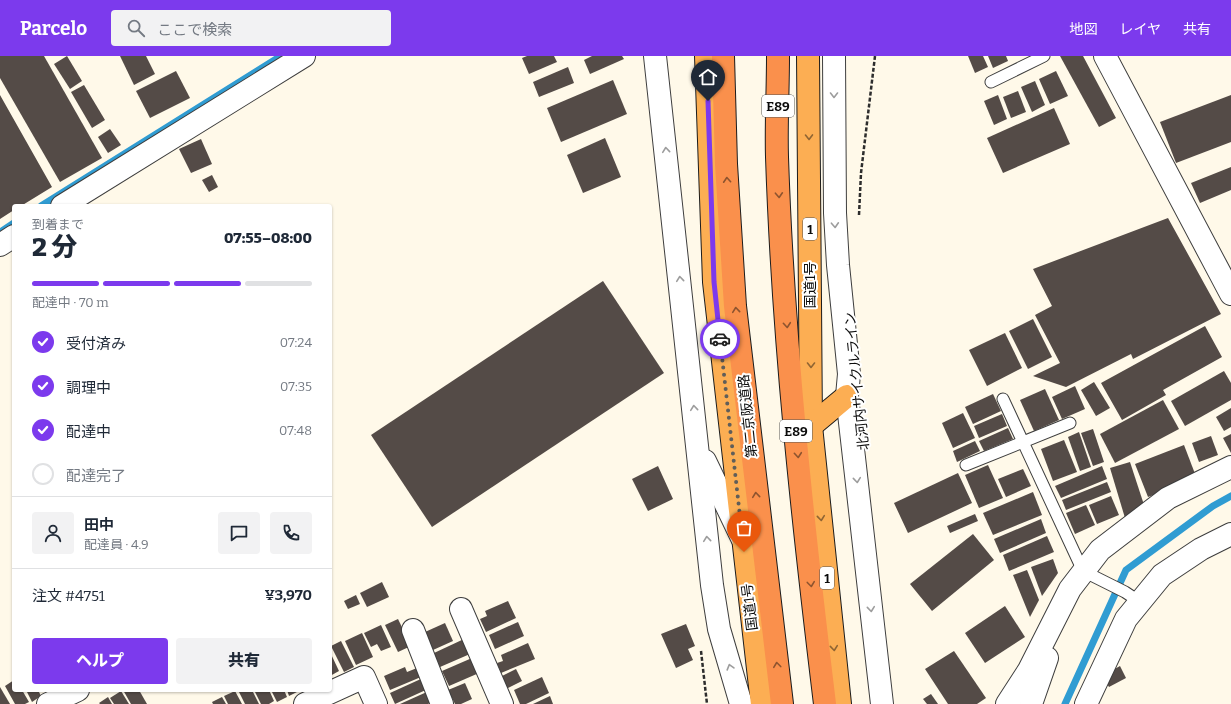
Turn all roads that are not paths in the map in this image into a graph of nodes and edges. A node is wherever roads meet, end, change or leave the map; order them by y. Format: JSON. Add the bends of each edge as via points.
{"nodes":[{"id":1,"x":304,"y":56,"type":"edge"},
{"id":2,"x":656,"y":56,"type":"edge"},
{"id":3,"x":706,"y":56,"type":"edge"},
{"id":4,"x":723,"y":56,"type":"edge"},
{"id":5,"x":778,"y":56,"type":"edge"},
{"id":6,"x":782,"y":56,"type":"edge"},
{"id":7,"x":808,"y":56,"type":"edge"},
{"id":8,"x":834,"y":56,"type":"edge"},
{"id":9,"x":1044,"y":56,"type":"edge"},
{"id":10,"x":1105,"y":56,"type":"edge"},
{"id":11,"x":991,"y":82,"type":"dead end"},
{"id":12,"x":777,"y":156,"type":"junction"},
{"id":13,"x":65,"y":204,"type":"edge"},
{"id":14,"x":12,"y":237,"type":"edge"},
{"id":15,"x":0,"y":245,"type":"edge"},
{"id":16,"x":1231,"y":294,"type":"edge"},
{"id":17,"x":848,"y":396,"type":"junction"},
{"id":18,"x":1003,"y":399,"type":"dead end"},
{"id":19,"x":1070,"y":423,"type":"dead end"},
{"id":20,"x":811,"y":426,"type":"junction"},
{"id":21,"x":1023,"y":442,"type":"junction"},
{"id":22,"x":698,"y":447,"type":"junction"},
{"id":23,"x":966,"y":465,"type":"dead end"},
{"id":24,"x":1231,"y":467,"type":"edge"},
{"id":25,"x":1231,"y":534,"type":"edge"},
{"id":26,"x":742,"y":539,"type":"junction"},
{"id":27,"x":1090,"y":574,"type":"junction"},
{"id":28,"x":1070,"y":589,"type":"junction"},
{"id":29,"x":1132,"y":597,"type":"junction"},
{"id":30,"x":461,"y":609,"type":"dead end"},
{"id":31,"x":413,"y":630,"type":"dead end"},
{"id":32,"x":74,"y":692,"type":"edge"},
{"id":33,"x":331,"y":692,"type":"edge"},
{"id":34,"x":332,"y":692,"type":"edge"},
{"id":35,"x":48,"y":704,"type":"edge"},
{"id":36,"x":305,"y":704,"type":"edge"},
{"id":37,"x":376,"y":704,"type":"edge"},
{"id":38,"x":442,"y":704,"type":"edge"},
{"id":39,"x":502,"y":704,"type":"edge"},
{"id":40,"x":741,"y":704,"type":"edge"},
{"id":41,"x":762,"y":704,"type":"edge"},
{"id":42,"x":782,"y":704,"type":"edge"},
{"id":43,"x":825,"y":704,"type":"edge"},
{"id":44,"x":840,"y":704,"type":"edge"},
{"id":45,"x":882,"y":704,"type":"edge"},
{"id":46,"x":1007,"y":704,"type":"edge"},
{"id":47,"x":1031,"y":704,"type":"edge"},
{"id":48,"x":1086,"y":704,"type":"edge"}],
"edges":[{"from":1,"to":13,"type":"street"},
{"from":22,"to":2,"type":"street","one_way":true},
{"from":3,"to":26,"type":"highway","name":"国道1号","via":[[714,282]]},
{"from":42,"to":4,"type":"highway","name":"第二京阪道路","one_way":true,"via":[[735,306],[726,164]]},
{"from":5,"to":12,"type":"highway","number":"E89"},
{"from":6,"to":12,"type":"highway"},
{"from":7,"to":20,"type":"highway","name":"国道1号","number":"1","one_way":true},
{"from":8,"to":17,"type":"street","one_way":true,"via":[[835,213]]},
{"from":9,"to":11,"type":"lane"},
{"from":10,"to":16,"type":"street"},
{"from":12,"to":43,"type":"highway","number":"E89","one_way":true,"via":[[784,298],[807,553]]},
{"from":14,"to":15,"type":"street"},
{"from":17,"to":20,"type":"highway"},
{"from":17,"to":45,"type":"street","one_way":true},
{"from":18,"to":21,"type":"lane"},
{"from":19,"to":21,"type":"lane"},
{"from":20,"to":44,"type":"highway","name":"国道1号","number":"1","one_way":true},
{"from":21,"to":23,"type":"lane"},
{"from":21,"to":27,"type":"lane"},
{"from":22,"to":26,"type":"street"},
{"from":40,"to":22,"type":"street","one_way":true,"via":[[718,629]]},
{"from":24,"to":27,"type":"street","via":[[1168,498],[1100,550]]},
{"from":25,"to":29,"type":"street","via":[[1201,550]]},
{"from":26,"to":41,"type":"highway","name":"国道1号"},
{"from":27,"to":28,"type":"street"},
{"from":27,"to":29,"type":"lane"},
{"from":28,"to":46,"type":"street","via":[[1029,670]]},
{"from":28,"to":47,"type":"street"},
{"from":29,"to":48,"type":"street","via":[[1126,619]]},
{"from":30,"to":39,"type":"street"},
{"from":31,"to":38,"type":"street"},
{"from":32,"to":35,"type":"street"},
{"from":33,"to":36,"type":"street"},
{"from":34,"to":37,"type":"street","via":[[364,677]]}]}
